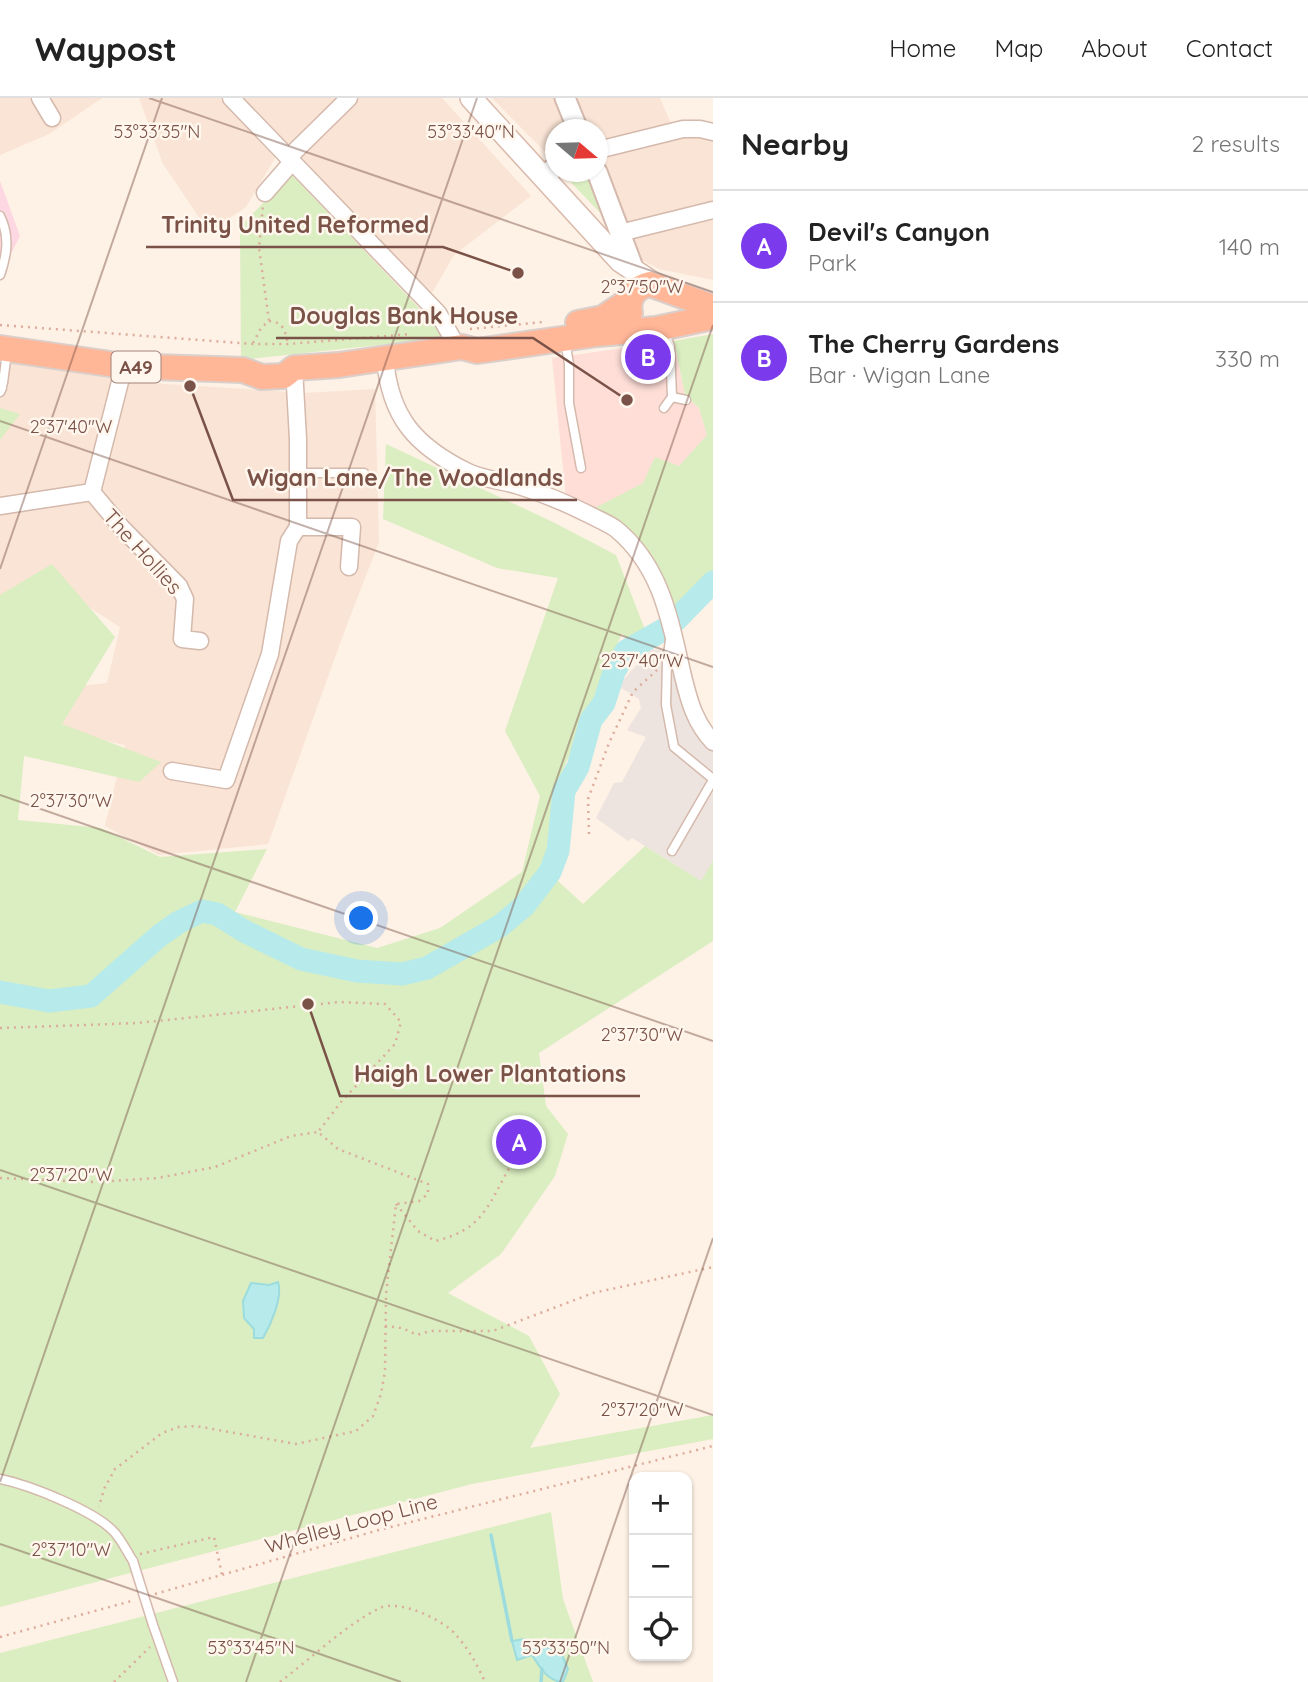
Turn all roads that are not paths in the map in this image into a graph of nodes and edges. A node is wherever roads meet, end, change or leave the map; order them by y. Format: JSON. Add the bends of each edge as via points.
{"nodes":[{"id":1,"x":40,"y":98,"type":"edge"},
{"id":2,"x":231,"y":98,"type":"edge"},
{"id":3,"x":349,"y":98,"type":"edge"},
{"id":4,"x":471,"y":98,"type":"edge"},
{"id":5,"x":565,"y":98,"type":"edge"},
{"id":6,"x":52,"y":118,"type":"dead end"},
{"id":7,"x":572,"y":119,"type":"edge"},
{"id":8,"x":713,"y":132,"type":"edge"},
{"id":9,"x":608,"y":147,"type":"edge"},
{"id":10,"x":290,"y":160,"type":"junction"},
{"id":11,"x":545,"y":166,"type":"edge"},
{"id":12,"x":558,"y":182,"type":"edge"},
{"id":13,"x":601,"y":182,"type":"edge"},
{"id":14,"x":265,"y":193,"type":"road end"},
{"id":15,"x":713,"y":210,"type":"edge"},
{"id":16,"x":0,"y":216,"type":"edge"},
{"id":17,"x":618,"y":228,"type":"junction"},
{"id":18,"x":594,"y":233,"type":"junction"},
{"id":19,"x":627,"y":265,"type":"junction"},
{"id":20,"x":0,"y":275,"type":"edge"},
{"id":21,"x":660,"y":286,"type":"junction"},
{"id":22,"x":630,"y":299,"type":"junction"},
{"id":23,"x":713,"y":307,"type":"edge"},
{"id":24,"x":713,"y":317,"type":"edge"},
{"id":25,"x":655,"y":328,"type":"junction"},
{"id":26,"x":564,"y":338,"type":"junction"},
{"id":27,"x":457,"y":342,"type":"junction"},
{"id":28,"x":4,"y":348,"type":"edge"},
{"id":29,"x":291,"y":356,"type":"junction"},
{"id":30,"x":385,"y":359,"type":"junction"},
{"id":31,"x":124,"y":366,"type":"junction"},
{"id":32,"x":2,"y":388,"type":"edge"},
{"id":33,"x":672,"y":397,"type":"junction"},
{"id":34,"x":686,"y":400,"type":"dead end"},
{"id":35,"x":664,"y":408,"type":"dead end"},
{"id":36,"x":581,"y":468,"type":"dead end"},
{"id":37,"x":298,"y":473,"type":"junction"},
{"id":38,"x":364,"y":473,"type":"dead end"},
{"id":39,"x":92,"y":492,"type":"junction"},
{"id":40,"x":0,"y":506,"type":"edge"},
{"id":41,"x":298,"y":527,"type":"junction"},
{"id":42,"x":349,"y":567,"type":"dead end"},
{"id":43,"x":670,"y":624,"type":"junction"},
{"id":44,"x":200,"y":641,"type":"dead end"},
{"id":45,"x":713,"y":742,"type":"edge"},
{"id":46,"x":172,"y":771,"type":"dead end"},
{"id":47,"x":713,"y":780,"type":"edge"},
{"id":48,"x":672,"y":851,"type":"dead end"},
{"id":49,"x":0,"y":1479,"type":"edge"},
{"id":50,"x":173,"y":1682,"type":"edge"}],
"edges":[{"from":1,"to":6,"type":"street"},
{"from":2,"to":10,"type":"street"},
{"from":3,"to":10,"type":"street"},
{"from":4,"to":11,"type":"main road"},
{"from":5,"to":7,"type":"street"},
{"from":8,"to":9,"type":"street","via":[[683,129]]},
{"from":10,"to":14,"type":"street"},
{"from":10,"to":27,"type":"street","via":[[438,313]]},
{"from":12,"to":18,"type":"main road"},
{"from":13,"to":17,"type":"street"},
{"from":15,"to":17,"type":"street"},
{"from":16,"to":20,"type":"lane","via":[[8,243]]},
{"from":17,"to":18,"type":"street"},
{"from":17,"to":19,"type":"street"},
{"from":18,"to":19,"type":"main road"},
{"from":19,"to":21,"type":"main road"},
{"from":19,"to":22,"type":"main road"},
{"from":21,"to":22,"type":"highway","number":"A49","via":[[644,285]]},
{"from":21,"to":23,"type":"highway"},
{"from":21,"to":25,"type":"highway","via":[[674,307],[672,315]]},
{"from":22,"to":25,"type":"highway","via":[[634,321]]},
{"from":22,"to":27,"type":"highway","number":"A49","via":[[597,321]]},
{"from":24,"to":25,"type":"highway","number":"A49"},
{"from":25,"to":26,"type":"highway","number":"A49"},
{"from":25,"to":33,"type":"lane","via":[[670,346]]},
{"from":26,"to":27,"type":"highway","number":"A49","via":[[477,351]]},
{"from":26,"to":36,"type":"lane"},
{"from":27,"to":30,"type":"highway","number":"A49"},
{"from":28,"to":31,"type":"highway","number":"A49"},
{"from":28,"to":32,"type":"lane"},
{"from":29,"to":30,"type":"highway","number":"A49"},
{"from":29,"to":31,"type":"highway","number":"A49","via":[[262,360],[243,370]]},
{"from":29,"to":37,"type":"street"},
{"from":30,"to":43,"type":"street","via":[[393,403],[418,439],[470,472],[521,486],[614,527],[651,570]]},
{"from":31,"to":39,"type":"street","name":"The Hollies"},
{"from":33,"to":34,"type":"lane"},
{"from":33,"to":35,"type":"lane"},
{"from":37,"to":38,"type":"lane"},
{"from":37,"to":41,"type":"street"},
{"from":39,"to":40,"type":"street"},
{"from":39,"to":44,"type":"street","name":"The Hollies","via":[[179,586],[185,599],[182,639]]},
{"from":41,"to":42,"type":"street","via":[[352,527]]},
{"from":41,"to":46,"type":"street","via":[[289,541],[270,654],[226,780]]},
{"from":43,"to":45,"type":"street","via":[[689,701],[696,720]]},
{"from":43,"to":47,"type":"lane","via":[[667,705],[674,747]]},
{"from":47,"to":48,"type":"lane"},
{"from":49,"to":50,"type":"lane","bridge":true,"via":[[58,1499],[96,1517],[114,1532],[133,1561]]}]}
